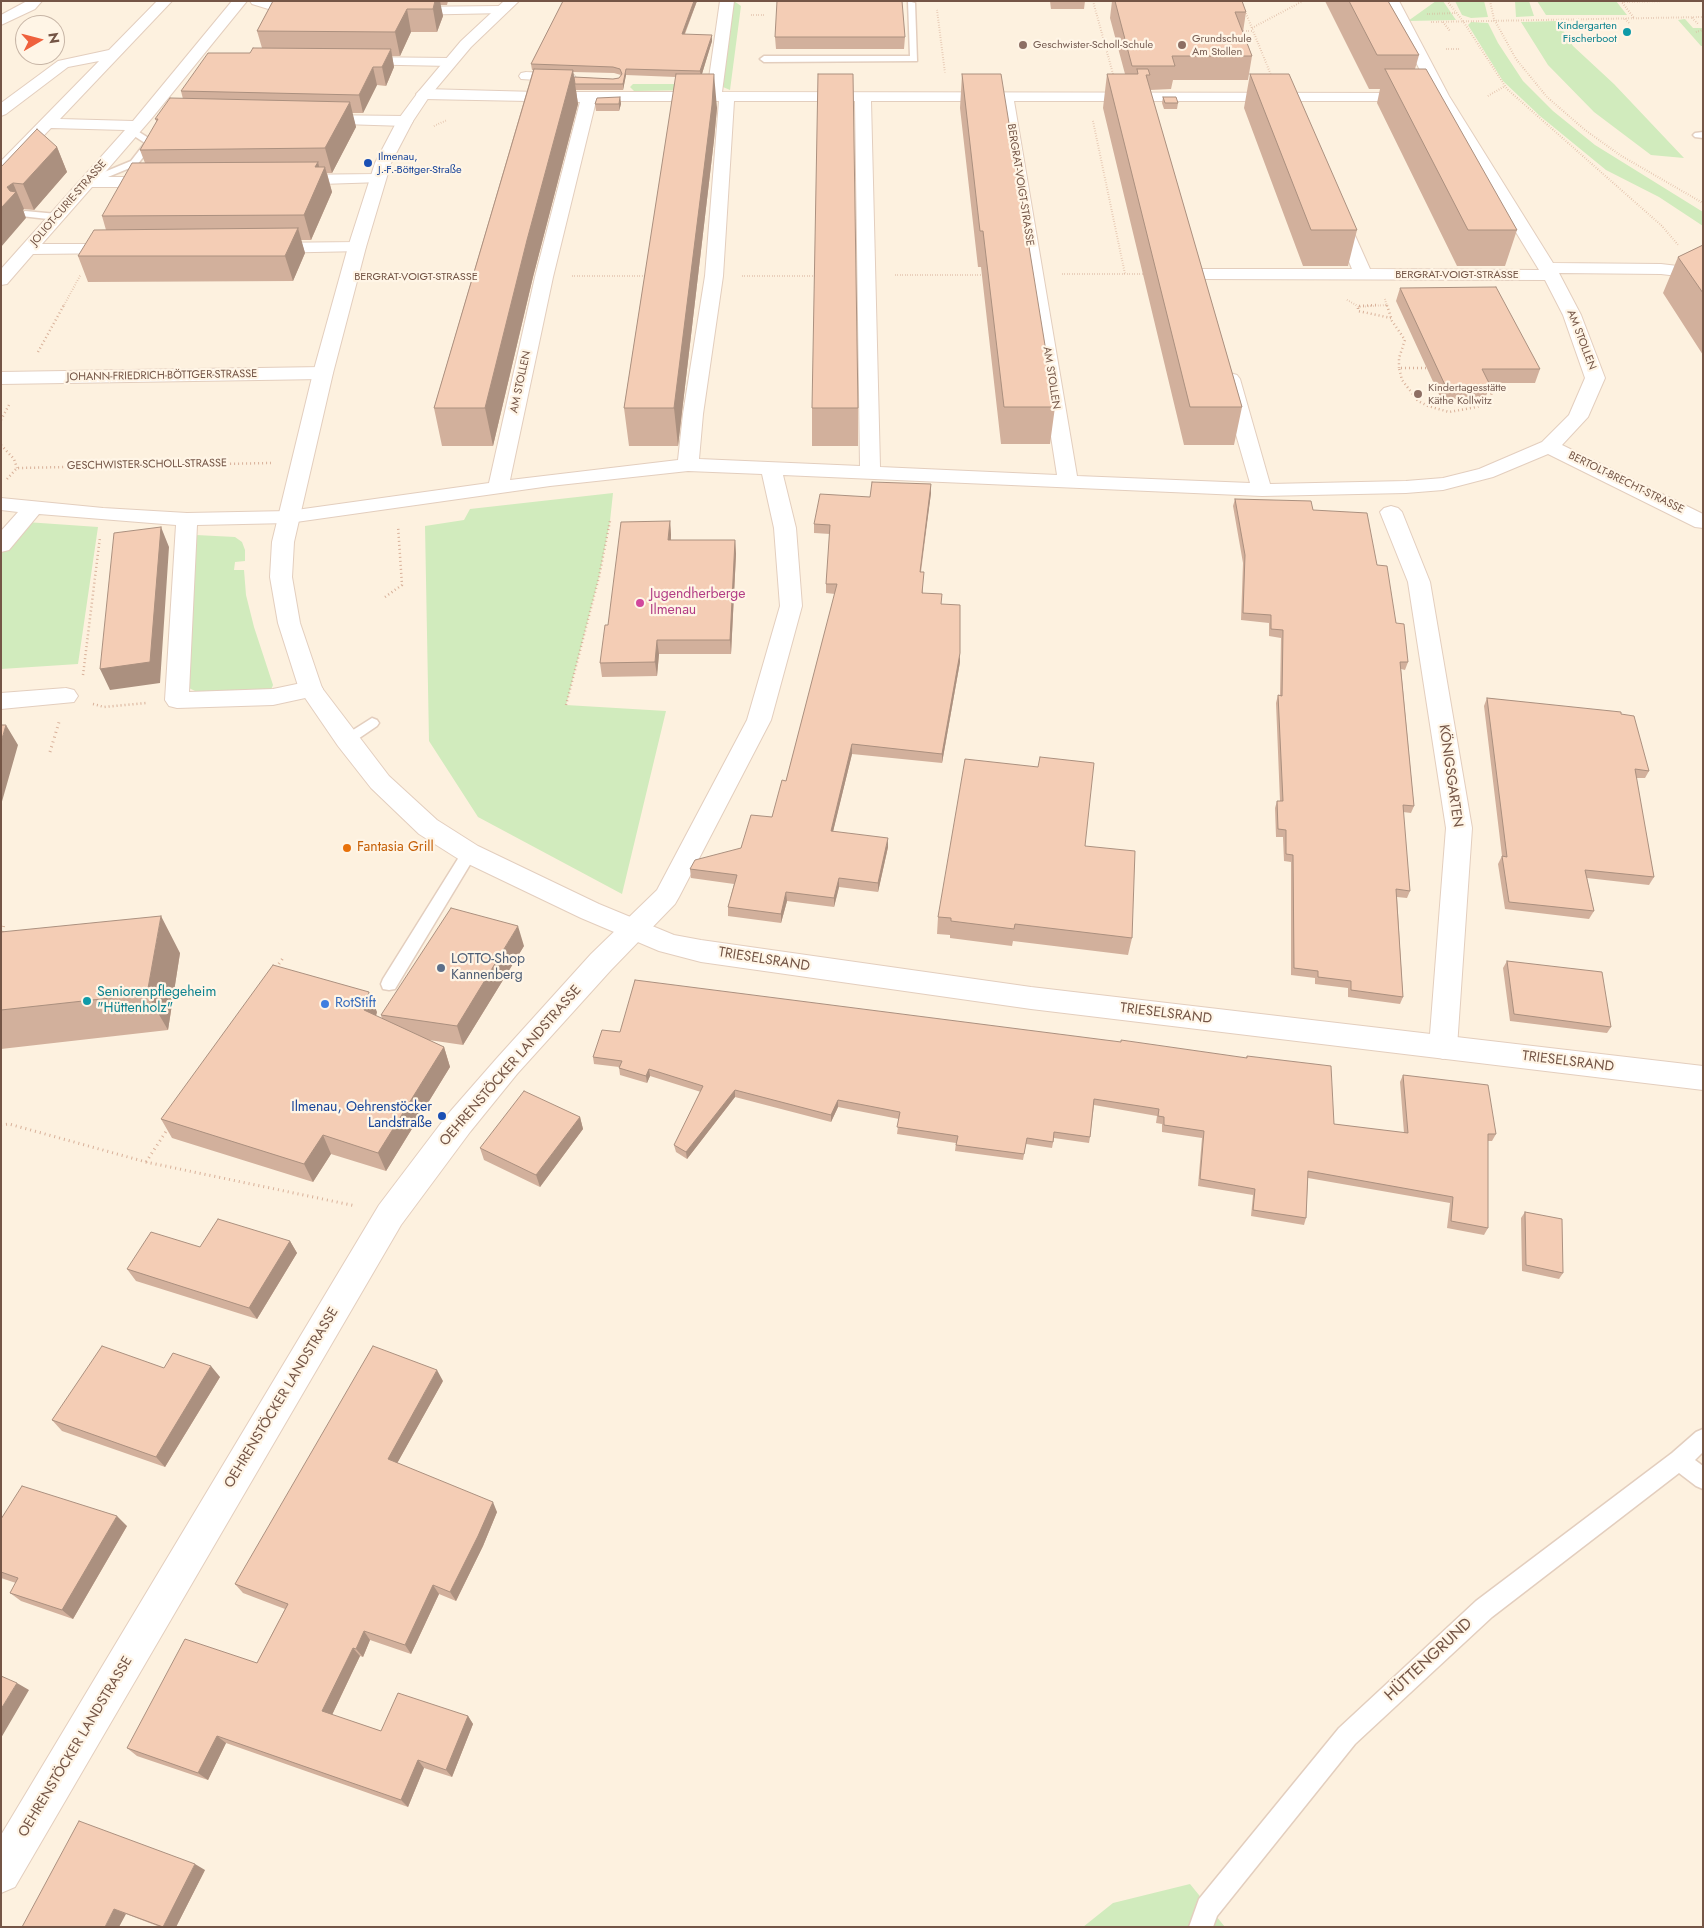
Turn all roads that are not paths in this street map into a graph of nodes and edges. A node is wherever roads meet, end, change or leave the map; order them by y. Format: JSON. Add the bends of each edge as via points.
{"nodes":[{"id":1,"x":35,"y":1,"type":"edge"},
{"id":2,"x":165,"y":1,"type":"edge"},
{"id":3,"x":240,"y":1,"type":"edge"},
{"id":4,"x":257,"y":1,"type":"edge"},
{"id":5,"x":726,"y":1,"type":"edge"},
{"id":6,"x":1392,"y":1,"type":"edge"},
{"id":7,"x":910,"y":3,"type":"dead end"},
{"id":8,"x":420,"y":6,"type":"edge"},
{"id":9,"x":506,"y":6,"type":"edge"},
{"id":10,"x":389,"y":11,"type":"edge"},
{"id":11,"x":324,"y":12,"type":"edge"},
{"id":12,"x":1,"y":21,"type":"edge"},
{"id":13,"x":113,"y":54,"type":"junction"},
{"id":14,"x":764,"y":59,"type":"dead end"},
{"id":15,"x":191,"y":60,"type":"junction"},
{"id":16,"x":210,"y":60,"type":"edge"},
{"id":17,"x":342,"y":61,"type":"edge"},
{"id":18,"x":450,"y":62,"type":"junction"},
{"id":19,"x":526,"y":76,"type":"dead end"},
{"id":20,"x":585,"y":78,"type":"edge"},
{"id":21,"x":625,"y":80,"type":"edge"},
{"id":22,"x":698,"y":82,"type":"edge"},
{"id":23,"x":719,"y":92,"type":"junction"},
{"id":24,"x":424,"y":94,"type":"junction"},
{"id":25,"x":1006,"y":96,"type":"junction"},
{"id":26,"x":1151,"y":96,"type":"junction"},
{"id":27,"x":1441,"y":96,"type":"junction"},
{"id":28,"x":590,"y":97,"type":"junction"},
{"id":29,"x":621,"y":97,"type":"junction"},
{"id":30,"x":863,"y":97,"type":"junction"},
{"id":31,"x":1,"y":111,"type":"edge"},
{"id":32,"x":1154,"y":112,"type":"edge"},
{"id":33,"x":164,"y":116,"type":"edge"},
{"id":34,"x":304,"y":119,"type":"edge"},
{"id":35,"x":406,"y":121,"type":"junction"},
{"id":36,"x":47,"y":123,"type":"junction"},
{"id":37,"x":138,"y":124,"type":"junction"},
{"id":38,"x":1,"y":170,"type":"edge"},
{"id":39,"x":376,"y":179,"type":"junction"},
{"id":40,"x":277,"y":180,"type":"edge"},
{"id":41,"x":177,"y":181,"type":"edge"},
{"id":42,"x":88,"y":182,"type":"junction"},
{"id":43,"x":1332,"y":199,"type":"edge"},
{"id":44,"x":26,"y":214,"type":"edge"},
{"id":45,"x":57,"y":217,"type":"junction"},
{"id":46,"x":357,"y":247,"type":"junction"},
{"id":47,"x":140,"y":248,"type":"edge"},
{"id":48,"x":250,"y":248,"type":"edge"},
{"id":49,"x":28,"y":249,"type":"junction"},
{"id":50,"x":1194,"y":257,"type":"edge"},
{"id":51,"x":1549,"y":272,"type":"junction"},
{"id":52,"x":1035,"y":274,"type":"joint"},
{"id":53,"x":1363,"y":274,"type":"junction"},
{"id":54,"x":1702,"y":274,"type":"edge"},
{"id":55,"x":1,"y":280,"type":"edge"},
{"id":56,"x":1224,"y":359,"type":"edge"},
{"id":57,"x":323,"y":373,"type":"junction"},
{"id":58,"x":1,"y":378,"type":"edge"},
{"id":59,"x":1549,"y":446,"type":"junction"},
{"id":60,"x":688,"y":465,"type":"junction"},
{"id":61,"x":771,"y":469,"type":"junction"},
{"id":62,"x":870,"y":473,"type":"junction"},
{"id":63,"x":1068,"y":481,"type":"junction"},
{"id":64,"x":498,"y":487,"type":"junction"},
{"id":65,"x":1262,"y":490,"type":"junction"},
{"id":66,"x":1,"y":504,"type":"edge"},
{"id":67,"x":33,"y":508,"type":"junction"},
{"id":68,"x":1391,"y":512,"type":"dead end"},
{"id":69,"x":288,"y":517,"type":"junction"},
{"id":70,"x":187,"y":519,"type":"junction"},
{"id":71,"x":1703,"y":522,"type":"edge"},
{"id":72,"x":1,"y":545,"type":"edge"},
{"id":73,"x":312,"y":689,"type":"junction"},
{"id":74,"x":66,"y":696,"type":"road end"},
{"id":75,"x":1,"y":701,"type":"edge"},
{"id":76,"x":372,"y":723,"type":"dead end"},
{"id":77,"x":347,"y":740,"type":"junction"},
{"id":78,"x":469,"y":853,"type":"junction"},
{"id":79,"x":632,"y":930,"type":"junction"},
{"id":80,"x":389,"y":984,"type":"dead end"},
{"id":81,"x":1443,"y":1048,"type":"junction"},
{"id":82,"x":1703,"y":1078,"type":"edge"},
{"id":83,"x":1703,"y":1439,"type":"edge"},
{"id":84,"x":1679,"y":1460,"type":"junction"},
{"id":85,"x":1703,"y":1479,"type":"edge"},
{"id":86,"x":1,"y":1873,"type":"edge"},
{"id":87,"x":1201,"y":1927,"type":"edge"}],
"edges":[{"from":1,"to":12,"type":"street"},
{"from":2,"to":13,"type":"street"},
{"from":3,"to":15,"type":"street","name":"JOLIOT-CURIE-STRASSE"},
{"from":4,"to":11,"type":"street","via":[[288,11]]},
{"from":5,"to":23,"type":"street"},
{"from":6,"to":27,"type":"street","name":"AM STOLLEN"},
{"from":7,"to":14,"type":"lane","via":[[914,59]]},
{"from":8,"to":9,"type":"street"},
{"from":8,"to":10,"type":"street"},
{"from":9,"to":18,"type":"street"},
{"from":13,"to":31,"type":"street","via":[[63,64]]},
{"from":13,"to":36,"type":"street"},
{"from":15,"to":16,"type":"street"},
{"from":15,"to":37,"type":"street","name":"JOLIOT-CURIE-STRASSE","via":[[183,76]]},
{"from":17,"to":18,"type":"street"},
{"from":18,"to":24,"type":"street"},
{"from":19,"to":20,"type":"street"},
{"from":21,"to":29,"type":"street"},
{"from":22,"to":23,"type":"street"},
{"from":23,"to":29,"type":"street"},
{"from":23,"to":30,"type":"street"},
{"from":23,"to":60,"type":"street","via":[[714,276]]},
{"from":24,"to":28,"type":"street"},
{"from":24,"to":35,"type":"street"},
{"from":25,"to":26,"type":"street"},
{"from":25,"to":30,"type":"street"},
{"from":25,"to":52,"type":"street","name":"BERGRAT-VOIGT-STRASSE"},
{"from":26,"to":27,"type":"street","via":[[1290,103]]},
{"from":26,"to":32,"type":"street"},
{"from":27,"to":51,"type":"street","name":"AM STOLLEN"},
{"from":28,"to":29,"type":"street"},
{"from":28,"to":64,"type":"street","name":"AM STOLLEN","via":[[544,276]]},
{"from":30,"to":62,"type":"street"},
{"from":33,"to":37,"type":"street"},
{"from":34,"to":35,"type":"street"},
{"from":35,"to":39,"type":"street"},
{"from":36,"to":37,"type":"street"},
{"from":36,"to":38,"type":"street"},
{"from":37,"to":42,"type":"street","name":"JOLIOT-CURIE-STRASSE"},
{"from":37,"to":42,"type":"lane","via":[[150,142],[134,163]]},
{"from":39,"to":40,"type":"street"},
{"from":39,"to":46,"type":"street"},
{"from":41,"to":42,"type":"street"},
{"from":42,"to":45,"type":"street","name":"JOLIOT-CURIE-STRASSE"},
{"from":43,"to":53,"type":"street"},
{"from":44,"to":45,"type":"lane"},
{"from":45,"to":49,"type":"street","name":"JOLIOT-CURIE-STRASSE"},
{"from":46,"to":48,"type":"street"},
{"from":46,"to":57,"type":"street"},
{"from":47,"to":49,"type":"street"},
{"from":49,"to":55,"type":"street","name":"JOLIOT-CURIE-STRASSE"},
{"from":50,"to":53,"type":"street","name":"BERGRAT-VOIGT-STRASSE","via":[[1202,282]]},
{"from":51,"to":53,"type":"street","name":"BERGRAT-VOIGT-STRASSE"},
{"from":51,"to":54,"type":"street","via":[[1661,269]]},
{"from":51,"to":59,"type":"street","name":"AM STOLLEN","via":[[1572,315],[1595,378],[1578,417]]},
{"from":52,"to":63,"type":"street","name":"AM STOLLEN"},
{"from":56,"to":65,"type":"street"},
{"from":57,"to":58,"type":"street","name":"JOHANN-FRIEDRICH-BÖTTGER-STRASSE"},
{"from":57,"to":69,"type":"street"},
{"from":59,"to":65,"type":"street","name":"AM STOLLEN","via":[[1486,472],[1443,484],[1378,489]]},
{"from":59,"to":71,"type":"street","name":"BERTOLT-BRECHT-STRASSE"},
{"from":60,"to":61,"type":"street","name":"AM STOLLEN"},
{"from":60,"to":64,"type":"street","name":"AM STOLLEN"},
{"from":61,"to":62,"type":"street","name":"AM STOLLEN"},
{"from":61,"to":79,"type":"street","name":"OEHRENSTÖCKER LANDSTRASSE","via":[[785,528],[791,606],[759,720],[666,897]]},
{"from":62,"to":63,"type":"street","name":"AM STOLLEN"},
{"from":63,"to":65,"type":"street","name":"AM STOLLEN"},
{"from":64,"to":69,"type":"street","name":"AM STOLLEN"},
{"from":66,"to":67,"type":"street"},
{"from":67,"to":70,"type":"street"},
{"from":67,"to":72,"type":"street"},
{"from":68,"to":81,"type":"street","name":"KÖNIGSGARTEN","via":[[1419,582],[1459,828]]},
{"from":69,"to":70,"type":"street"},
{"from":69,"to":73,"type":"street","via":[[281,577],[289,622]]},
{"from":70,"to":73,"type":"street","via":[[177,700],[273,698]]},
{"from":73,"to":77,"type":"street"},
{"from":74,"to":75,"type":"street"},
{"from":76,"to":77,"type":"lane"},
{"from":77,"to":78,"type":"street","via":[[380,782],[428,827]]},
{"from":78,"to":79,"type":"street"},
{"from":78,"to":80,"type":"lane"},
{"from":79,"to":81,"type":"street","name":"TRIESELSRAND","via":[[669,944],[701,951],[874,977]]},
{"from":79,"to":86,"type":"street","name":"OEHRENSTÖCKER LANDSTRASSE","via":[[507,1066],[459,1123],[390,1215]]},
{"from":81,"to":82,"type":"street","name":"TRIESELSRAND"},
{"from":83,"to":84,"type":"lane","name":"HÜTTENGRUND"},
{"from":84,"to":85,"type":"lane"},
{"from":84,"to":87,"type":"lane","name":"HÜTTENGRUND","via":[[1484,1609],[1347,1736],[1208,1908]]}]}
